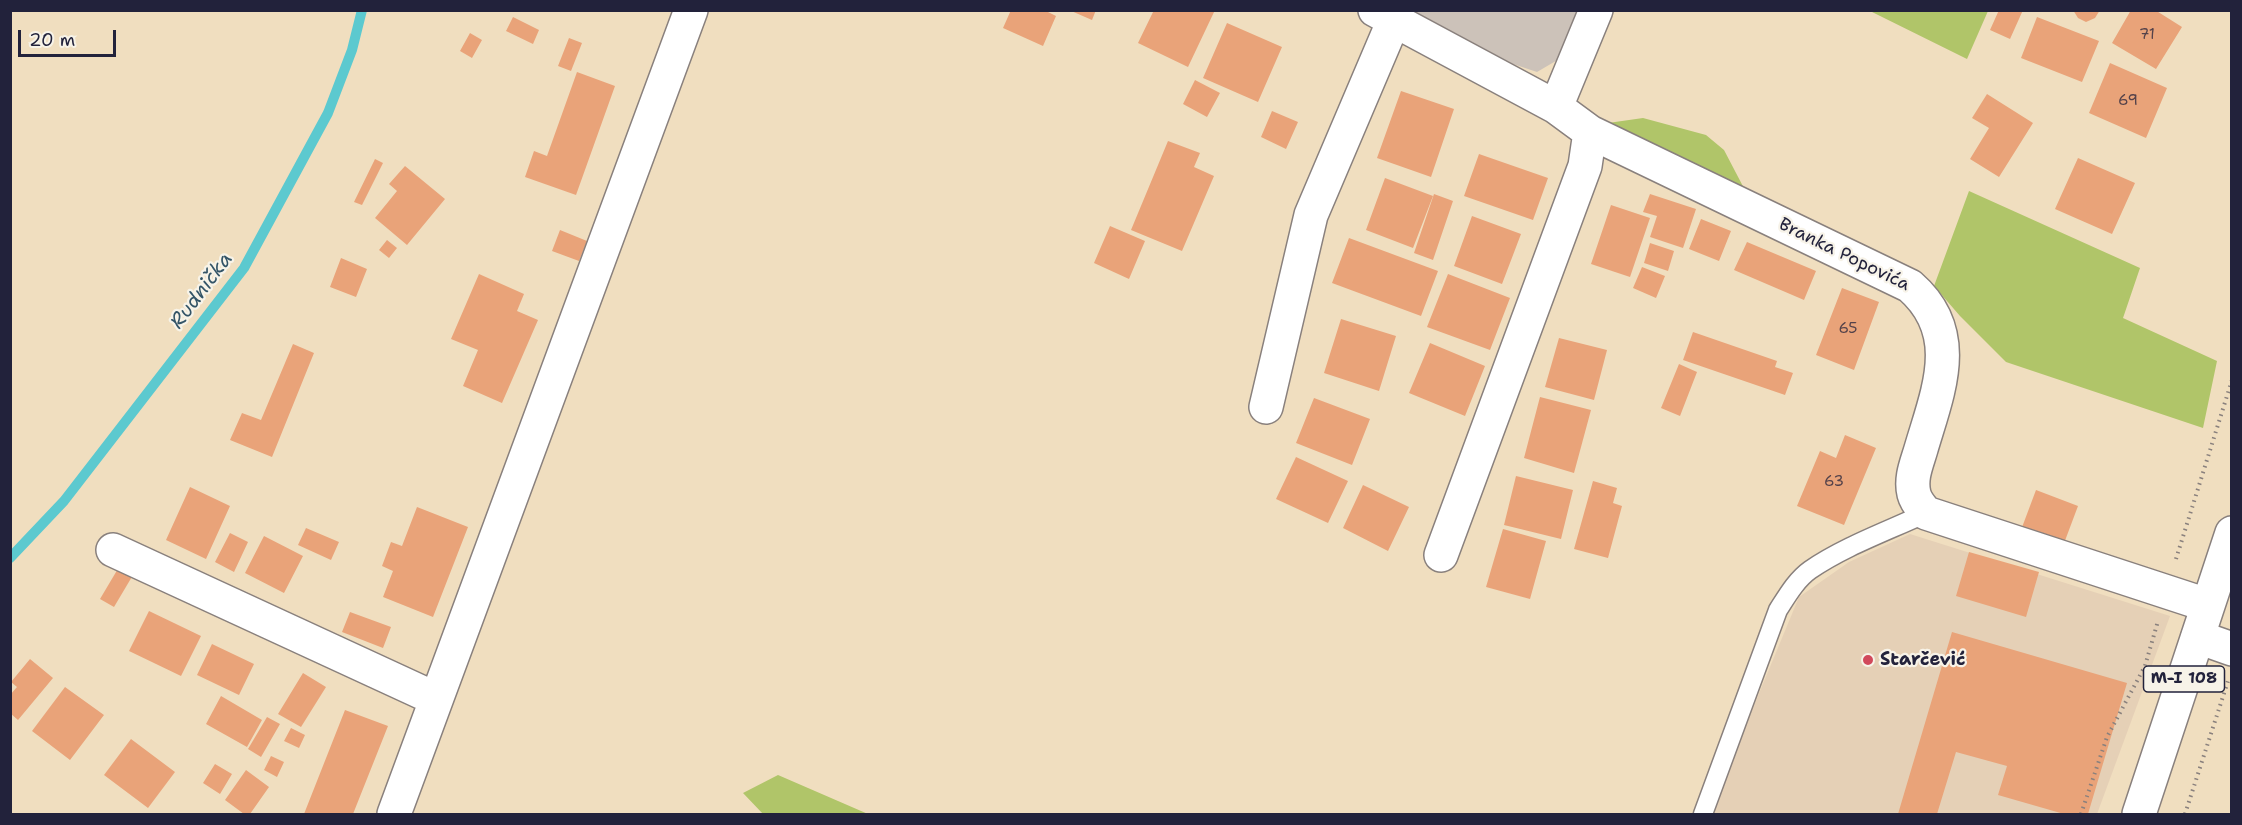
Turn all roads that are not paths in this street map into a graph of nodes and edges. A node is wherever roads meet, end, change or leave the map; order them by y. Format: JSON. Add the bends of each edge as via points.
{"nodes":[{"id":1,"x":691,"y":10,"type":"edge"},
{"id":2,"x":1596,"y":10,"type":"edge"},
{"id":3,"x":1384,"y":15,"type":"edge"},
{"id":4,"x":1556,"y":107,"type":"junction"},
{"id":5,"x":1590,"y":132,"type":"junction"},
{"id":6,"x":1266,"y":407,"type":"dead end"},
{"id":7,"x":1926,"y":513,"type":"junction"},
{"id":8,"x":2232,"y":533,"type":"edge"},
{"id":9,"x":113,"y":550,"type":"dead end"},
{"id":10,"x":1441,"y":555,"type":"dead end"},
{"id":11,"x":2207,"y":605,"type":"junction"},
{"id":12,"x":2198,"y":637,"type":"junction"},
{"id":13,"x":2232,"y":649,"type":"edge"},
{"id":14,"x":436,"y":699,"type":"junction"},
{"id":15,"x":394,"y":814,"type":"edge"},
{"id":16,"x":1703,"y":814,"type":"edge"},
{"id":17,"x":2139,"y":814,"type":"edge"}],
"edges":[{"from":1,"to":14,"type":"street"},
{"from":2,"to":4,"type":"street"},
{"from":3,"to":4,"type":"street","name":"Branka Popovića"},
{"from":3,"to":6,"type":"street","via":[[1311,215]]},
{"from":4,"to":5,"type":"street","name":"Branka Popovića"},
{"from":5,"to":7,"type":"street","name":"Branka Popovića","via":[[1910,286],[1924,298],[1933,312],[1944,352],[1942,379],[1913,481],[1916,501]]},
{"from":5,"to":10,"type":"street","via":[[1585,166]]},
{"from":7,"to":11,"type":"street"},
{"from":7,"to":16,"type":"lane","via":[[1852,546],[1809,571],[1791,589],[1778,610]]},
{"from":8,"to":11,"type":"street","number":"M-I 108"},
{"from":9,"to":14,"type":"street"},
{"from":11,"to":12,"type":"street","number":"M-I 108"},
{"from":12,"to":13,"type":"street"},
{"from":12,"to":17,"type":"street","number":"M-I 108"},
{"from":14,"to":15,"type":"street"}]}
